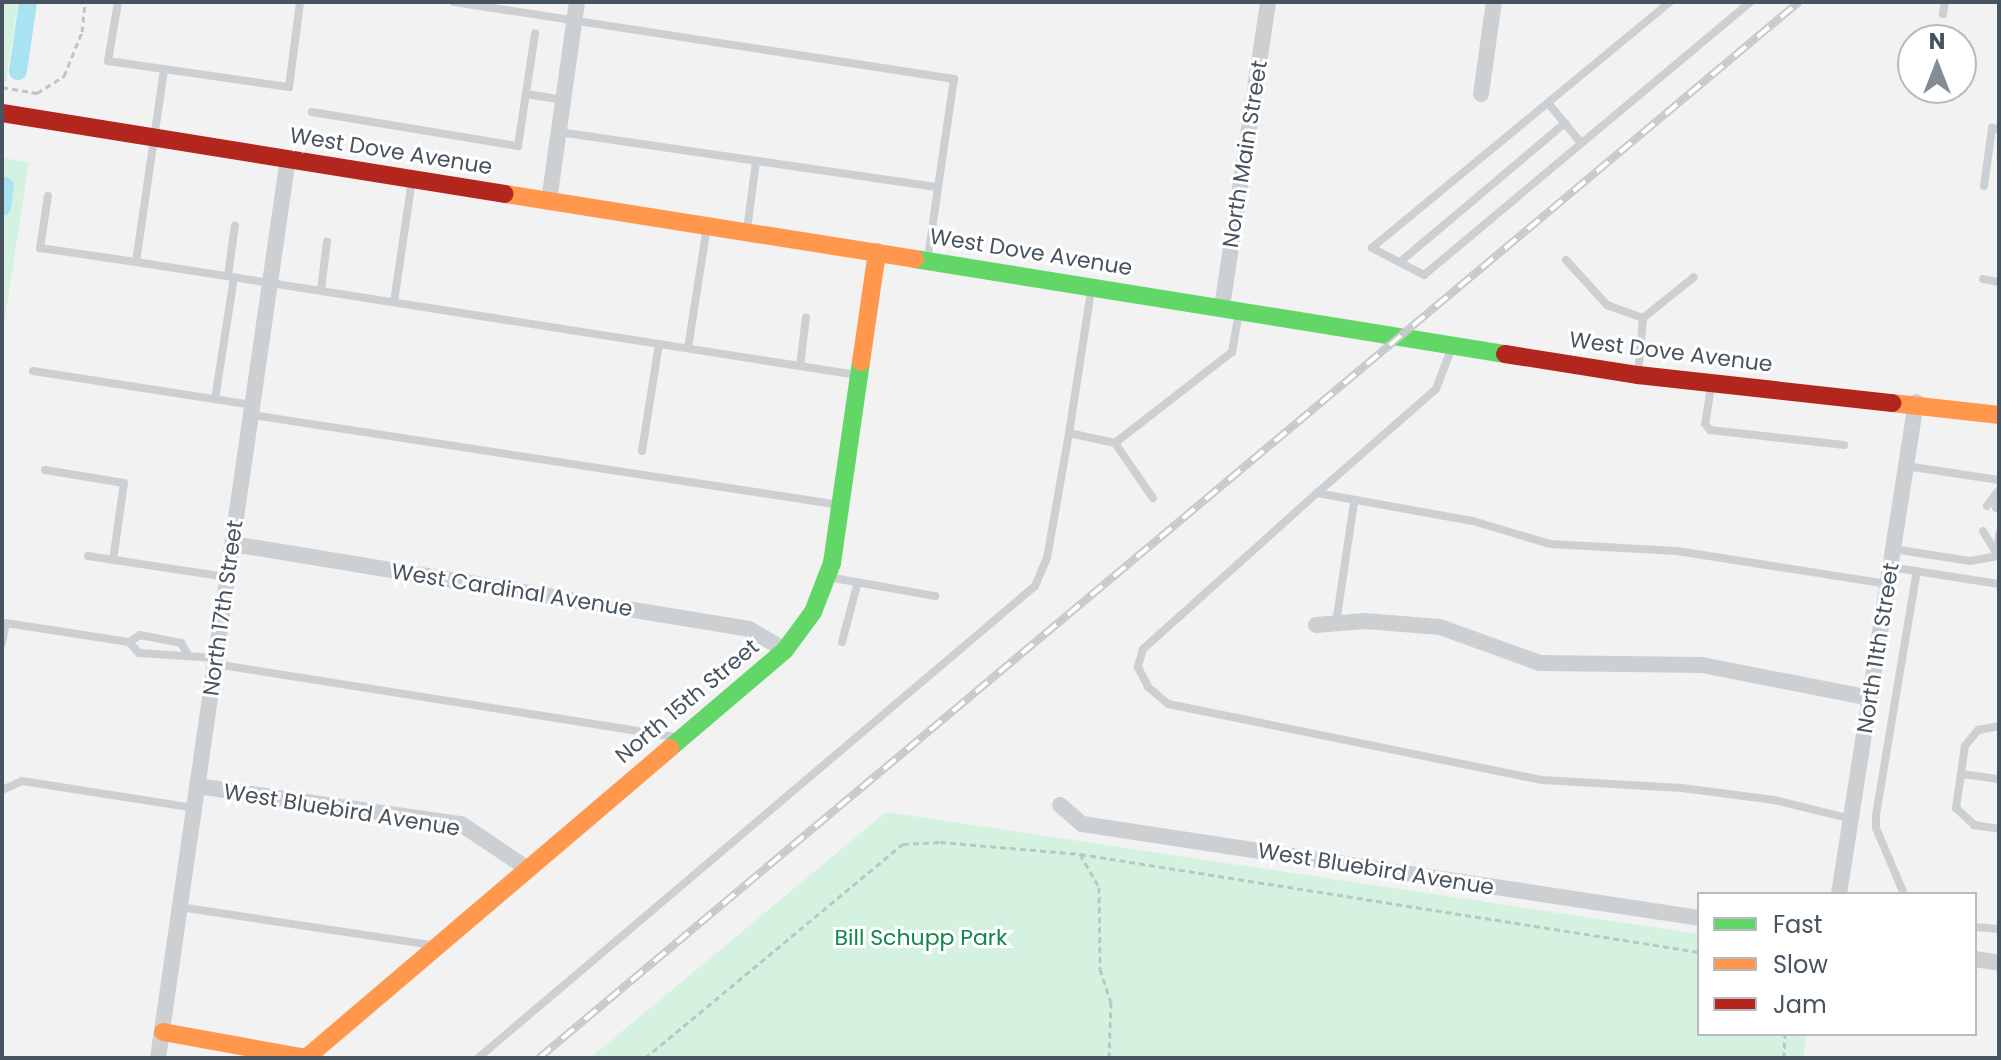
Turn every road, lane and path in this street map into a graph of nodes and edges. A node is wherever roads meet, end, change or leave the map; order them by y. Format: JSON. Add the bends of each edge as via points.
{"nodes":[{"id":1,"x":85,"y":2,"type":"edge"},
{"id":2,"x":118,"y":2,"type":"edge"},
{"id":3,"x":300,"y":2,"type":"edge"},
{"id":4,"x":454,"y":2,"type":"edge"},
{"id":5,"x":577,"y":2,"type":"edge"},
{"id":6,"x":1268,"y":2,"type":"edge"},
{"id":7,"x":1494,"y":2,"type":"edge"},
{"id":8,"x":1670,"y":2,"type":"edge"},
{"id":9,"x":1751,"y":2,"type":"edge"},
{"id":10,"x":1945,"y":2,"type":"edge"},
{"id":11,"x":1943,"y":14,"type":"dead end"},
{"id":12,"x":574,"y":21,"type":"junction"},
{"id":13,"x":535,"y":33,"type":"dead end"},
{"id":14,"x":164,"y":70,"type":"junction"},
{"id":15,"x":2,"y":87,"type":"edge"},
{"id":16,"x":526,"y":94,"type":"junction"},
{"id":17,"x":1481,"y":94,"type":"dead end"},
{"id":18,"x":563,"y":100,"type":"junction"},
{"id":19,"x":1548,"y":103,"type":"junction"},
{"id":20,"x":312,"y":112,"type":"dead end"},
{"id":21,"x":2,"y":113,"type":"edge"},
{"id":22,"x":1565,"y":123,"type":"junction"},
{"id":23,"x":1999,"y":129,"type":"edge"},
{"id":24,"x":559,"y":132,"type":"junction"},
{"id":25,"x":154,"y":137,"type":"junction"},
{"id":26,"x":1581,"y":143,"type":"junction"},
{"id":27,"x":288,"y":158,"type":"junction"},
{"id":28,"x":756,"y":162,"type":"junction"},
{"id":29,"x":413,"y":178,"type":"junction"},
{"id":30,"x":1984,"y":186,"type":"dead end"},
{"id":31,"x":938,"y":187,"type":"junction"},
{"id":32,"x":48,"y":196,"type":"dead end"},
{"id":33,"x":549,"y":201,"type":"junction"},
{"id":34,"x":235,"y":225,"type":"dead end"},
{"id":35,"x":708,"y":225,"type":"junction"},
{"id":36,"x":747,"y":231,"type":"junction"},
{"id":37,"x":327,"y":241,"type":"dead end"},
{"id":38,"x":877,"y":252,"type":"junction"},
{"id":39,"x":928,"y":260,"type":"junction"},
{"id":40,"x":1566,"y":260,"type":"dead end"},
{"id":41,"x":136,"y":262,"type":"junction"},
{"id":42,"x":1400,"y":262,"type":"junction"},
{"id":43,"x":231,"y":276,"type":"junction"},
{"id":44,"x":1694,"y":277,"type":"dead end"},
{"id":45,"x":1983,"y":279,"type":"dead end"},
{"id":46,"x":271,"y":282,"type":"junction"},
{"id":47,"x":1999,"y":282,"type":"edge"},
{"id":48,"x":1092,"y":286,"type":"junction"},
{"id":49,"x":321,"y":290,"type":"junction"},
{"id":50,"x":394,"y":302,"type":"junction"},
{"id":51,"x":1231,"y":308,"type":"junction"},
{"id":52,"x":806,"y":317,"type":"dead end"},
{"id":53,"x":1643,"y":318,"type":"junction"},
{"id":54,"x":659,"y":344,"type":"junction"},
{"id":55,"x":1452,"y":346,"type":"junction"},
{"id":56,"x":688,"y":348,"type":"junction"},
{"id":57,"x":800,"y":366,"type":"junction"},
{"id":58,"x":33,"y":371,"type":"dead end"},
{"id":59,"x":859,"y":375,"type":"junction"},
{"id":60,"x":1638,"y":375,"type":"junction"},
{"id":61,"x":1712,"y":382,"type":"junction"},
{"id":62,"x":215,"y":399,"type":"junction"},
{"id":63,"x":1916,"y":402,"type":"junction"},
{"id":64,"x":252,"y":410,"type":"junction"},
{"id":65,"x":1999,"y":415,"type":"edge"},
{"id":66,"x":1069,"y":433,"type":"junction"},
{"id":67,"x":1115,"y":443,"type":"junction"},
{"id":68,"x":1844,"y":445,"type":"dead end"},
{"id":69,"x":642,"y":451,"type":"dead end"},
{"id":70,"x":1906,"y":466,"type":"junction"},
{"id":71,"x":45,"y":470,"type":"dead end"},
{"id":72,"x":1999,"y":480,"type":"edge"},
{"id":73,"x":1999,"y":492,"type":"edge"},
{"id":74,"x":1317,"y":493,"type":"junction"},
{"id":75,"x":1153,"y":498,"type":"dead end"},
{"id":76,"x":1354,"y":503,"type":"junction"},
{"id":77,"x":841,"y":505,"type":"junction"},
{"id":78,"x":1993,"y":506,"type":"edge"},
{"id":79,"x":1991,"y":533,"type":"edge"},
{"id":80,"x":233,"y":544,"type":"junction"},
{"id":81,"x":1893,"y":549,"type":"junction"},
{"id":82,"x":1999,"y":555,"type":"edge"},
{"id":83,"x":88,"y":556,"type":"dead end"},
{"id":84,"x":113,"y":560,"type":"junction"},
{"id":85,"x":1890,"y":567,"type":"junction"},
{"id":86,"x":1917,"y":571,"type":"junction"},
{"id":87,"x":228,"y":577,"type":"junction"},
{"id":88,"x":827,"y":577,"type":"junction"},
{"id":89,"x":858,"y":582,"type":"junction"},
{"id":90,"x":1888,"y":584,"type":"junction"},
{"id":91,"x":1999,"y":584,"type":"edge"},
{"id":92,"x":935,"y":596,"type":"dead end"},
{"id":93,"x":1336,"y":623,"type":"junction"},
{"id":94,"x":1316,"y":625,"type":"dead end"},
{"id":95,"x":129,"y":642,"type":"junction"},
{"id":96,"x":842,"y":642,"type":"dead end"},
{"id":97,"x":2,"y":643,"type":"edge"},
{"id":98,"x":785,"y":650,"type":"junction"},
{"id":99,"x":187,"y":653,"type":"junction"},
{"id":100,"x":216,"y":661,"type":"junction"},
{"id":101,"x":1870,"y":698,"type":"junction"},
{"id":102,"x":1999,"y":726,"type":"edge"},
{"id":103,"x":681,"y":737,"type":"junction"},
{"id":104,"x":1962,"y":774,"type":"junction"},
{"id":105,"x":1999,"y":779,"type":"edge"},
{"id":106,"x":197,"y":786,"type":"junction"},
{"id":107,"x":2,"y":790,"type":"edge"},
{"id":108,"x":1060,"y":805,"type":"dead end"},
{"id":109,"x":194,"y":808,"type":"junction"},
{"id":110,"x":1851,"y":819,"type":"junction"},
{"id":111,"x":1999,"y":829,"type":"edge"},
{"id":112,"x":1080,"y":854,"type":"junction"},
{"id":113,"x":525,"y":867,"type":"junction"},
{"id":114,"x":1839,"y":892,"type":"edge"},
{"id":115,"x":1903,"y":892,"type":"edge"},
{"id":116,"x":180,"y":907,"type":"junction"},
{"id":117,"x":1697,"y":918,"type":"edge"},
{"id":118,"x":1977,"y":927,"type":"edge"},
{"id":119,"x":1999,"y":929,"type":"edge"},
{"id":120,"x":433,"y":945,"type":"junction"},
{"id":121,"x":1697,"y":952,"type":"edge"},
{"id":122,"x":1977,"y":959,"type":"edge"},
{"id":123,"x":1999,"y":963,"type":"edge"},
{"id":124,"x":163,"y":1032,"type":"junction"},
{"id":125,"x":1785,"y":1036,"type":"edge"},
{"id":126,"x":158,"y":1058,"type":"edge"},
{"id":127,"x":306,"y":1058,"type":"edge"},
{"id":128,"x":478,"y":1058,"type":"edge"},
{"id":129,"x":645,"y":1058,"type":"edge"},
{"id":130,"x":1111,"y":1058,"type":"edge"},
{"id":131,"x":1784,"y":1058,"type":"edge"}],
"edges":[{"from":1,"to":15,"type":"path","via":[[82,32],[64,76],[37,93]]},
{"from":2,"to":14,"type":"lane","via":[[108,61]]},
{"from":3,"to":14,"type":"lane","via":[[289,87]]},
{"from":4,"to":12,"type":"lane"},
{"from":5,"to":12,"type":"street"},
{"from":6,"to":51,"type":"street","name":"North Main Street"},
{"from":7,"to":17,"type":"street"},
{"from":8,"to":19,"type":"lane"},
{"from":9,"to":26,"type":"lane"},
{"from":10,"to":11,"type":"lane"},
{"from":12,"to":18,"type":"street"},
{"from":12,"to":31,"type":"lane","via":[[954,79]]},
{"from":13,"to":16,"type":"lane"},
{"from":14,"to":25,"type":"lane"},
{"from":16,"to":18,"type":"lane"},
{"from":16,"to":20,"type":"lane","via":[[518,146]]},
{"from":18,"to":24,"type":"street"},
{"from":19,"to":22,"type":"lane"},
{"from":19,"to":42,"type":"lane","via":[[1372,248]]},
{"from":21,"to":25,"type":"main road","name":"West Dove Avenue"},
{"from":22,"to":26,"type":"lane"},
{"from":22,"to":42,"type":"lane"},
{"from":23,"to":30,"type":"lane","via":[[1992,128]]},
{"from":24,"to":28,"type":"lane"},
{"from":24,"to":33,"type":"street"},
{"from":25,"to":27,"type":"main road","name":"West Dove Avenue"},
{"from":25,"to":41,"type":"lane"},
{"from":26,"to":42,"type":"lane","via":[[1424,275]]},
{"from":27,"to":29,"type":"main road","name":"West Dove Avenue"},
{"from":27,"to":46,"type":"street","name":"North 17th Street"},
{"from":28,"to":31,"type":"lane"},
{"from":28,"to":36,"type":"lane"},
{"from":29,"to":33,"type":"main road","name":"West Dove Avenue"},
{"from":29,"to":50,"type":"lane"},
{"from":31,"to":39,"type":"lane"},
{"from":32,"to":41,"type":"lane","via":[[40,248]]},
{"from":33,"to":35,"type":"main road","name":"West Dove Avenue"},
{"from":34,"to":43,"type":"lane"},
{"from":35,"to":36,"type":"main road","name":"West Dove Avenue"},
{"from":35,"to":56,"type":"lane"},
{"from":36,"to":38,"type":"main road","name":"West Dove Avenue"},
{"from":37,"to":49,"type":"lane"},
{"from":38,"to":39,"type":"main road","name":"West Dove Avenue"},
{"from":38,"to":59,"type":"main road","name":"North 15th Street"},
{"from":39,"to":48,"type":"main road","name":"West Dove Avenue"},
{"from":40,"to":53,"type":"lane","via":[[1607,305]]},
{"from":41,"to":43,"type":"lane"},
{"from":43,"to":46,"type":"lane"},
{"from":43,"to":62,"type":"lane"},
{"from":44,"to":53,"type":"lane"},
{"from":45,"to":47,"type":"lane"},
{"from":46,"to":49,"type":"lane"},
{"from":46,"to":64,"type":"street","name":"North 17th Street"},
{"from":48,"to":51,"type":"main road","name":"West Dove Avenue"},
{"from":48,"to":66,"type":"lane"},
{"from":49,"to":50,"type":"lane"},
{"from":50,"to":54,"type":"lane"},
{"from":51,"to":55,"type":"main road","name":"West Dove Avenue"},
{"from":51,"to":67,"type":"lane","via":[[1232,352]]},
{"from":52,"to":57,"type":"lane"},
{"from":53,"to":60,"type":"lane"},
{"from":54,"to":56,"type":"lane"},
{"from":54,"to":69,"type":"lane"},
{"from":55,"to":60,"type":"main road","name":"West Dove Avenue"},
{"from":55,"to":74,"type":"lane","via":[[1436,389]]},
{"from":56,"to":57,"type":"lane"},
{"from":57,"to":59,"type":"lane"},
{"from":58,"to":62,"type":"lane"},
{"from":59,"to":77,"type":"main road","name":"North 15th Street"},
{"from":60,"to":61,"type":"main road","name":"West Dove Avenue"},
{"from":61,"to":63,"type":"main road","name":"West Dove Avenue"},
{"from":61,"to":68,"type":"lane","via":[[1705,424],[1710,430]]},
{"from":62,"to":64,"type":"lane"},
{"from":63,"to":65,"type":"main road","name":"West Dove Avenue"},
{"from":63,"to":70,"type":"street","name":"North 11th Street"},
{"from":64,"to":77,"type":"lane"},
{"from":64,"to":80,"type":"street","name":"North 17th Street"},
{"from":66,"to":67,"type":"lane"},
{"from":66,"to":128,"type":"lane","via":[[1047,558],[1035,586]]},
{"from":67,"to":75,"type":"lane"},
{"from":70,"to":72,"type":"lane"},
{"from":70,"to":81,"type":"street","name":"North 11th Street"},
{"from":71,"to":84,"type":"lane","via":[[124,483]]},
{"from":73,"to":78,"type":"lane"},
{"from":74,"to":76,"type":"lane"},
{"from":74,"to":110,"type":"lane","via":[[1143,649],[1138,667],[1148,687],[1168,704],[1542,780],[1682,788],[1774,800]]},
{"from":76,"to":90,"type":"lane","via":[[1473,521],[1550,544],[1677,551]]},
{"from":76,"to":93,"type":"lane"},
{"from":77,"to":88,"type":"main road","name":"North 15th Street"},
{"from":79,"to":82,"type":"lane"},
{"from":79,"to":82,"type":"lane"},
{"from":80,"to":87,"type":"street","name":"North 17th Street"},
{"from":80,"to":98,"type":"street","name":"West Cardinal Avenue","via":[[749,629]]},
{"from":81,"to":82,"type":"lane","via":[[1970,561]]},
{"from":81,"to":85,"type":"street","name":"North 11th Street"},
{"from":83,"to":84,"type":"lane"},
{"from":84,"to":87,"type":"lane"},
{"from":85,"to":86,"type":"lane"},
{"from":85,"to":90,"type":"street","name":"North 11th Street"},
{"from":86,"to":91,"type":"lane"},
{"from":86,"to":115,"type":"lane","via":[[1876,828]]},
{"from":87,"to":100,"type":"street","name":"North 17th Street"},
{"from":88,"to":89,"type":"lane"},
{"from":88,"to":98,"type":"main road","name":"North 15th Street","via":[[813,612]]},
{"from":89,"to":92,"type":"lane"},
{"from":89,"to":96,"type":"lane"},
{"from":90,"to":101,"type":"street","name":"North 11th Street"},
{"from":93,"to":94,"type":"street"},
{"from":93,"to":101,"type":"street","via":[[1440,627],[1540,663],[1702,665]]},
{"from":95,"to":97,"type":"lane","via":[[6,623]]},
{"from":95,"to":99,"type":"lane","via":[[139,653],[172,658]]},
{"from":95,"to":99,"type":"lane","via":[[140,635],[181,643]]},
{"from":98,"to":103,"type":"main road","name":"North 15th Street"},
{"from":99,"to":100,"type":"lane"},
{"from":100,"to":103,"type":"lane"},
{"from":100,"to":106,"type":"street","name":"North 17th Street"},
{"from":101,"to":110,"type":"street","name":"North 11th Street"},
{"from":102,"to":104,"type":"lane","via":[[1978,730],[1971,738]]},
{"from":103,"to":113,"type":"main road","name":"North 15th Street"},
{"from":104,"to":105,"type":"lane"},
{"from":104,"to":111,"type":"lane","via":[[1956,808],[1964,818]]},
{"from":106,"to":109,"type":"street","name":"North 17th Street"},
{"from":106,"to":113,"type":"street","name":"West Bluebird Avenue","via":[[461,824]]},
{"from":107,"to":109,"type":"lane","via":[[22,781]]},
{"from":108,"to":117,"type":"street","name":"West Bluebird Avenue","via":[[1082,824]]},
{"from":109,"to":116,"type":"street","name":"North 17th Street"},
{"from":110,"to":114,"type":"street","name":"North 11th Street"},
{"from":112,"to":121,"type":"path"},
{"from":112,"to":129,"type":"path","via":[[940,842],[903,844]]},
{"from":112,"to":130,"type":"path","via":[[1099,887],[1100,969],[1111,1002]]},
{"from":113,"to":120,"type":"main road","name":"North 15th Street"},
{"from":116,"to":120,"type":"lane"},
{"from":116,"to":124,"type":"street","name":"North 17th Street"},
{"from":118,"to":119,"type":"lane"},
{"from":120,"to":127,"type":"main road","name":"North 15th Street"},
{"from":122,"to":123,"type":"street"},
{"from":124,"to":126,"type":"street","name":"North 17th Street"},
{"from":124,"to":127,"type":"main road"},
{"from":125,"to":131,"type":"path"}]}
